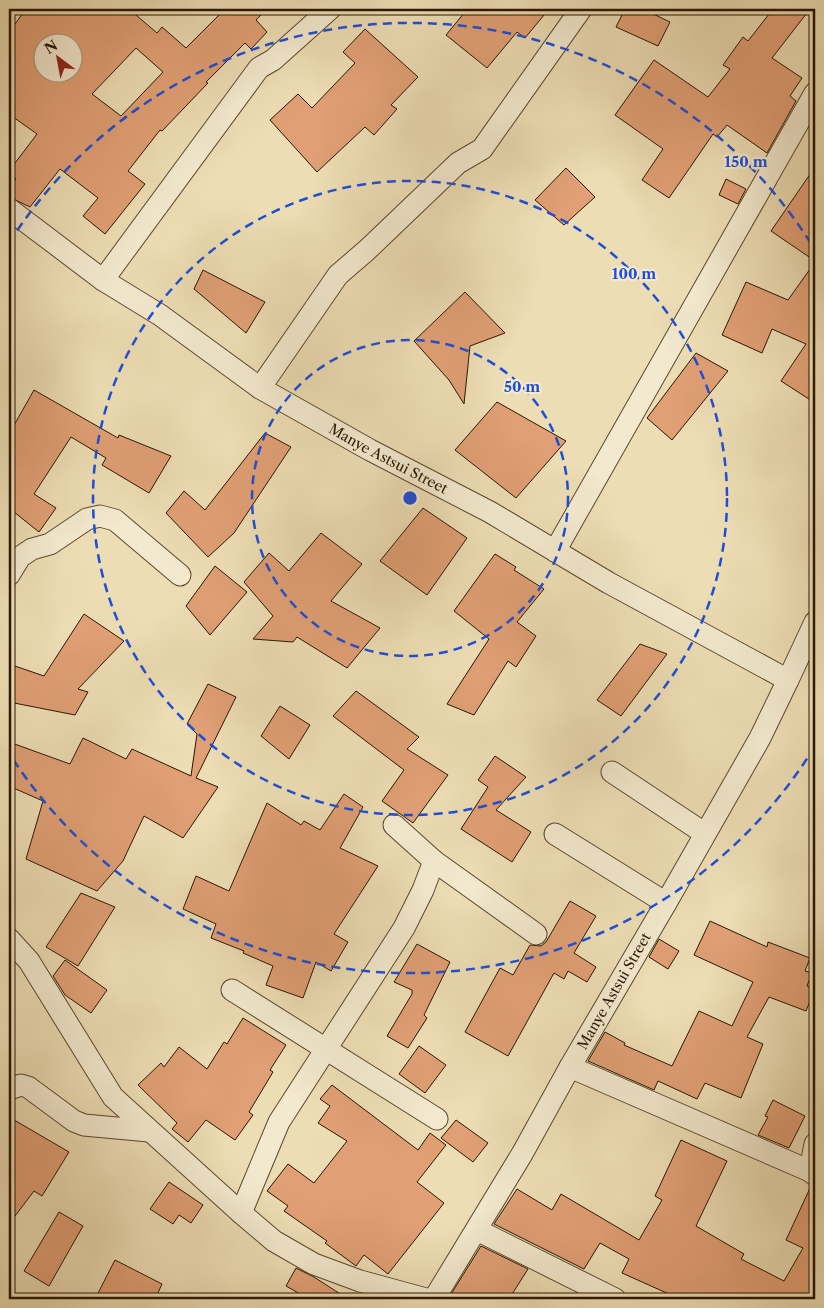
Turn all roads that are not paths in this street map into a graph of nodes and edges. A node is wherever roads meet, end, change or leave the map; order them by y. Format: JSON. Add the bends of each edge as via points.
{"nodes":[{"id":1,"x":330,"y":9,"type":"edge"},
{"id":2,"x":581,"y":9,"type":"edge"},
{"id":3,"x":815,"y":93,"type":"edge"},
{"id":4,"x":9,"y":209,"type":"edge"},
{"id":5,"x":103,"y":280,"type":"junction"},
{"id":6,"x":260,"y":388,"type":"junction"},
{"id":7,"x":555,"y":551,"type":"junction"},
{"id":8,"x":9,"y":575,"type":"edge"},
{"id":9,"x":180,"y":575,"type":"dead end"},
{"id":10,"x":815,"y":622,"type":"edge"},
{"id":11,"x":788,"y":680,"type":"junction"},
{"id":12,"x":612,"y":772,"type":"dead end"},
{"id":13,"x":394,"y":824,"type":"dead end"},
{"id":14,"x":704,"y":833,"type":"junction"},
{"id":15,"x":556,"y":834,"type":"dead end"},
{"id":16,"x":434,"y":860,"type":"junction"},
{"id":17,"x":666,"y":903,"type":"junction"},
{"id":18,"x":536,"y":934,"type":"dead end"},
{"id":19,"x":9,"y":938,"type":"edge"},
{"id":20,"x":232,"y":990,"type":"dead end"},
{"id":21,"x":326,"y":1050,"type":"junction"},
{"id":22,"x":570,"y":1067,"type":"junction"},
{"id":23,"x":9,"y":1089,"type":"edge"},
{"id":24,"x":437,"y":1119,"type":"dead end"},
{"id":25,"x":148,"y":1131,"type":"junction"},
{"id":26,"x":815,"y":1144,"type":"edge"},
{"id":27,"x":813,"y":1173,"type":"edge"},
{"id":28,"x":241,"y":1213,"type":"junction"},
{"id":29,"x":477,"y":1230,"type":"junction"},
{"id":30,"x":426,"y":1299,"type":"edge"},
{"id":31,"x":434,"y":1299,"type":"edge"},
{"id":32,"x":615,"y":1299,"type":"edge"}],
"edges":[{"from":1,"to":5,"type":"street","via":[[274,60],[259,68]]},
{"from":2,"to":6,"type":"street","via":[[482,149],[458,162],[338,275]]},
{"from":3,"to":7,"type":"street"},
{"from":4,"to":5,"type":"street","name":"Manye Astsui Street"},
{"from":5,"to":6,"type":"street","name":"Manye Astsui Street","via":[[160,315]]},
{"from":6,"to":7,"type":"street","name":"Manye Astsui Street","via":[[490,512]]},
{"from":7,"to":11,"type":"street","name":"Manye Astsui Street"},
{"from":8,"to":9,"type":"street","via":[[20,557],[32,549],[50,544],[87,519],[100,516],[114,520]]},
{"from":10,"to":11,"type":"street","name":"Manye Astsui Street"},
{"from":11,"to":14,"type":"street","name":"Manye Astsui Street","via":[[760,738]]},
{"from":12,"to":14,"type":"street"},
{"from":13,"to":16,"type":"street"},
{"from":14,"to":17,"type":"street","name":"Manye Astsui Street"},
{"from":15,"to":17,"type":"street"},
{"from":16,"to":18,"type":"street"},
{"from":16,"to":21,"type":"street","via":[[404,928]]},
{"from":17,"to":22,"type":"street","name":"Manye Astsui Street"},
{"from":19,"to":25,"type":"street","via":[[29,961],[104,1086]]},
{"from":20,"to":21,"type":"street"},
{"from":21,"to":24,"type":"street"},
{"from":21,"to":28,"type":"street","via":[[279,1122]]},
{"from":22,"to":27,"type":"street"},
{"from":22,"to":29,"type":"street","name":"Manye Astsui Street"},
{"from":23,"to":25,"type":"street","via":[[20,1085],[28,1087],[84,1125]]},
{"from":25,"to":28,"type":"street"},
{"from":26,"to":27,"type":"street"},
{"from":28,"to":30,"type":"street","via":[[274,1241],[314,1264],[360,1281]]},
{"from":29,"to":31,"type":"street","name":"Manye Astsui Street"},
{"from":29,"to":32,"type":"street"}]}
